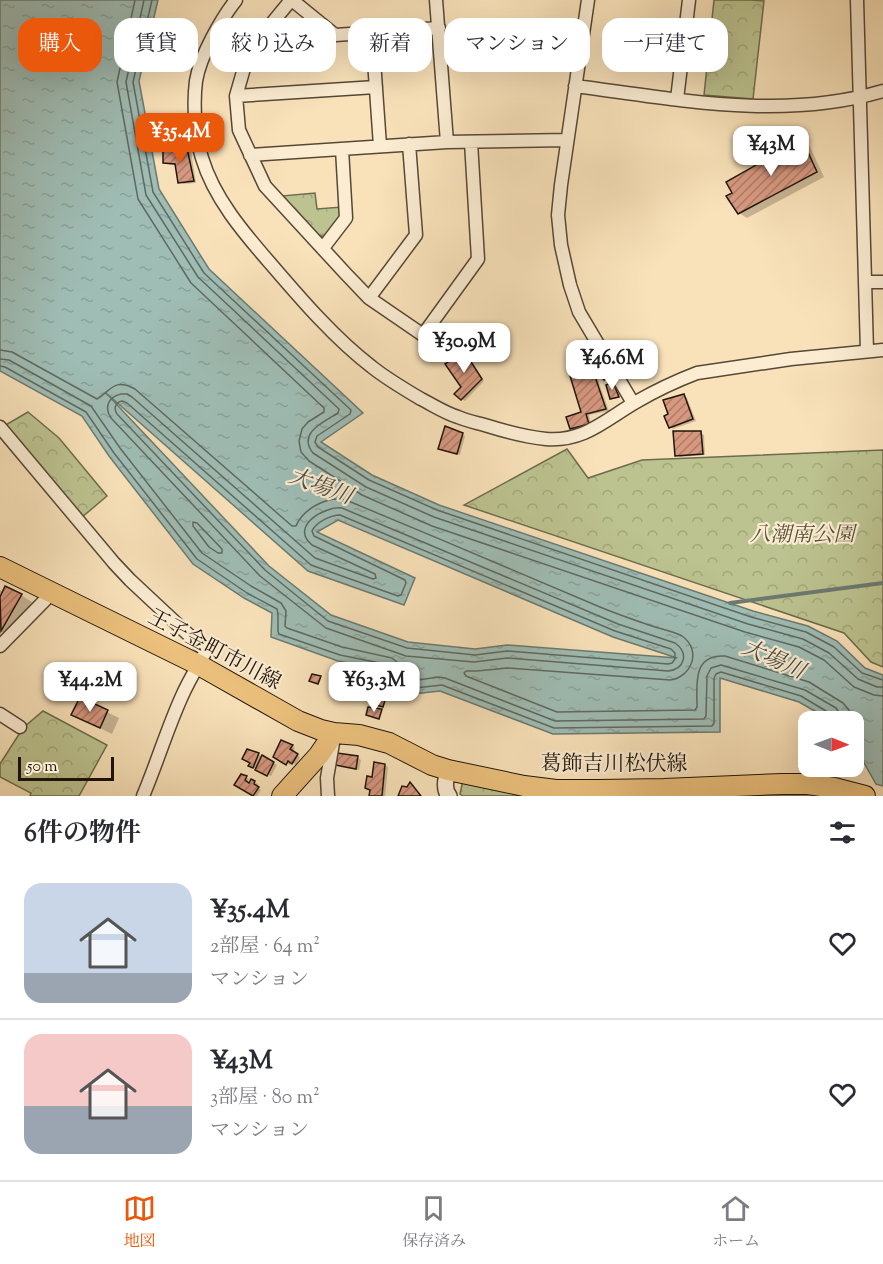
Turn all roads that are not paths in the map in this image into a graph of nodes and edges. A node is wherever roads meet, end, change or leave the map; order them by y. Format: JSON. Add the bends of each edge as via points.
{"nodes":[{"id":1,"x":236,"y":0,"type":"edge"},
{"id":2,"x":292,"y":0,"type":"edge"},
{"id":3,"x":436,"y":0,"type":"edge"},
{"id":4,"x":689,"y":0,"type":"edge"},
{"id":5,"x":857,"y":0,"type":"edge"},
{"id":6,"x":586,"y":1,"type":"edge"},
{"id":7,"x":432,"y":28,"type":"edge"},
{"id":8,"x":439,"y":28,"type":"junction"},
{"id":9,"x":348,"y":34,"type":"edge"},
{"id":10,"x":375,"y":72,"type":"edge"},
{"id":11,"x":575,"y":86,"type":"junction"},
{"id":12,"x":376,"y":87,"type":"junction"},
{"id":13,"x":883,"y":91,"type":"edge"},
{"id":14,"x":236,"y":96,"type":"junction"},
{"id":15,"x":859,"y":97,"type":"junction"},
{"id":16,"x":677,"y":99,"type":"junction"},
{"id":17,"x":567,"y":140,"type":"junction"},
{"id":18,"x":447,"y":142,"type":"junction"},
{"id":19,"x":471,"y":142,"type":"junction"},
{"id":20,"x":409,"y":144,"type":"junction"},
{"id":21,"x":380,"y":146,"type":"junction"},
{"id":22,"x":342,"y":149,"type":"junction"},
{"id":23,"x":250,"y":156,"type":"junction"},
{"id":24,"x":322,"y":248,"type":"junction"},
{"id":25,"x":866,"y":282,"type":"junction"},
{"id":26,"x":883,"y":282,"type":"edge"},
{"id":27,"x":369,"y":298,"type":"junction"},
{"id":28,"x":883,"y":350,"type":"edge"},
{"id":29,"x":867,"y":351,"type":"junction"},
{"id":30,"x":633,"y":403,"type":"junction"},
{"id":31,"x":0,"y":427,"type":"edge"},
{"id":32,"x":0,"y":567,"type":"edge"},
{"id":33,"x":52,"y":593,"type":"junction"},
{"id":34,"x":0,"y":646,"type":"edge"},
{"id":35,"x":199,"y":665,"type":"junction"},
{"id":36,"x":0,"y":714,"type":"edge"},
{"id":37,"x":20,"y":727,"type":"dead end"},
{"id":38,"x":334,"y":733,"type":"junction"},
{"id":39,"x":448,"y":770,"type":"junction"},
{"id":40,"x":860,"y":795,"type":"edge"},
{"id":41,"x":142,"y":796,"type":"edge"},
{"id":42,"x":282,"y":796,"type":"edge"},
{"id":43,"x":328,"y":796,"type":"edge"},
{"id":44,"x":449,"y":796,"type":"edge"}],
"edges":[{"from":1,"to":30,"type":"street","via":[[214,34],[196,81],[195,116],[202,157],[231,216],[343,342],[400,387],[435,406],[457,417],[528,437],[563,440],[585,434]]},
{"from":2,"to":9,"type":"street","via":[[335,35]]},
{"from":2,"to":14,"type":"street","via":[[249,51]]},
{"from":3,"to":8,"type":"street"},
{"from":4,"to":16,"type":"street"},
{"from":5,"to":15,"type":"street"},
{"from":6,"to":11,"type":"street"},
{"from":7,"to":8,"type":"street"},
{"from":8,"to":18,"type":"street"},
{"from":10,"to":12,"type":"street"},
{"from":11,"to":16,"type":"street"},
{"from":11,"to":17,"type":"street"},
{"from":12,"to":14,"type":"street"},
{"from":12,"to":21,"type":"street"},
{"from":13,"to":15,"type":"street"},
{"from":14,"to":23,"type":"street","via":[[239,130]]},
{"from":15,"to":16,"type":"street","via":[[775,106]]},
{"from":15,"to":25,"type":"street"},
{"from":17,"to":19,"type":"street"},
{"from":17,"to":30,"type":"street","via":[[558,215],[564,261],[579,312]]},
{"from":18,"to":19,"type":"street"},
{"from":18,"to":20,"type":"street"},
{"from":19,"to":27,"type":"street","via":[[478,259],[423,335]]},
{"from":20,"to":21,"type":"street"},
{"from":20,"to":27,"type":"street","via":[[416,235]]},
{"from":21,"to":22,"type":"street"},
{"from":22,"to":23,"type":"street"},
{"from":22,"to":24,"type":"street","via":[[346,218]]},
{"from":23,"to":24,"type":"street","via":[[265,186]]},
{"from":24,"to":27,"type":"street"},
{"from":25,"to":26,"type":"street"},
{"from":25,"to":29,"type":"street"},
{"from":28,"to":29,"type":"street"},
{"from":29,"to":30,"type":"street","via":[[791,358],[697,374]]},
{"from":31,"to":35,"type":"street","via":[[114,563],[206,651]]},
{"from":32,"to":33,"type":"main road","name":"王子金町市川線"},
{"from":33,"to":34,"type":"street"},
{"from":33,"to":35,"type":"main road","name":"王子金町市川線"},
{"from":35,"to":38,"type":"main road","name":"王子金町市川線","via":[[298,721]]},
{"from":35,"to":41,"type":"street","via":[[190,677]]},
{"from":36,"to":37,"type":"street"},
{"from":38,"to":39,"type":"main road","name":"葛飾吉川松伏線","via":[[389,743]]},
{"from":38,"to":42,"type":"main road"},
{"from":38,"to":43,"type":"street"},
{"from":39,"to":40,"type":"main road","name":"葛飾吉川松伏線","via":[[556,790],[808,784]]},
{"from":39,"to":44,"type":"street","via":[[445,787]]}]}
